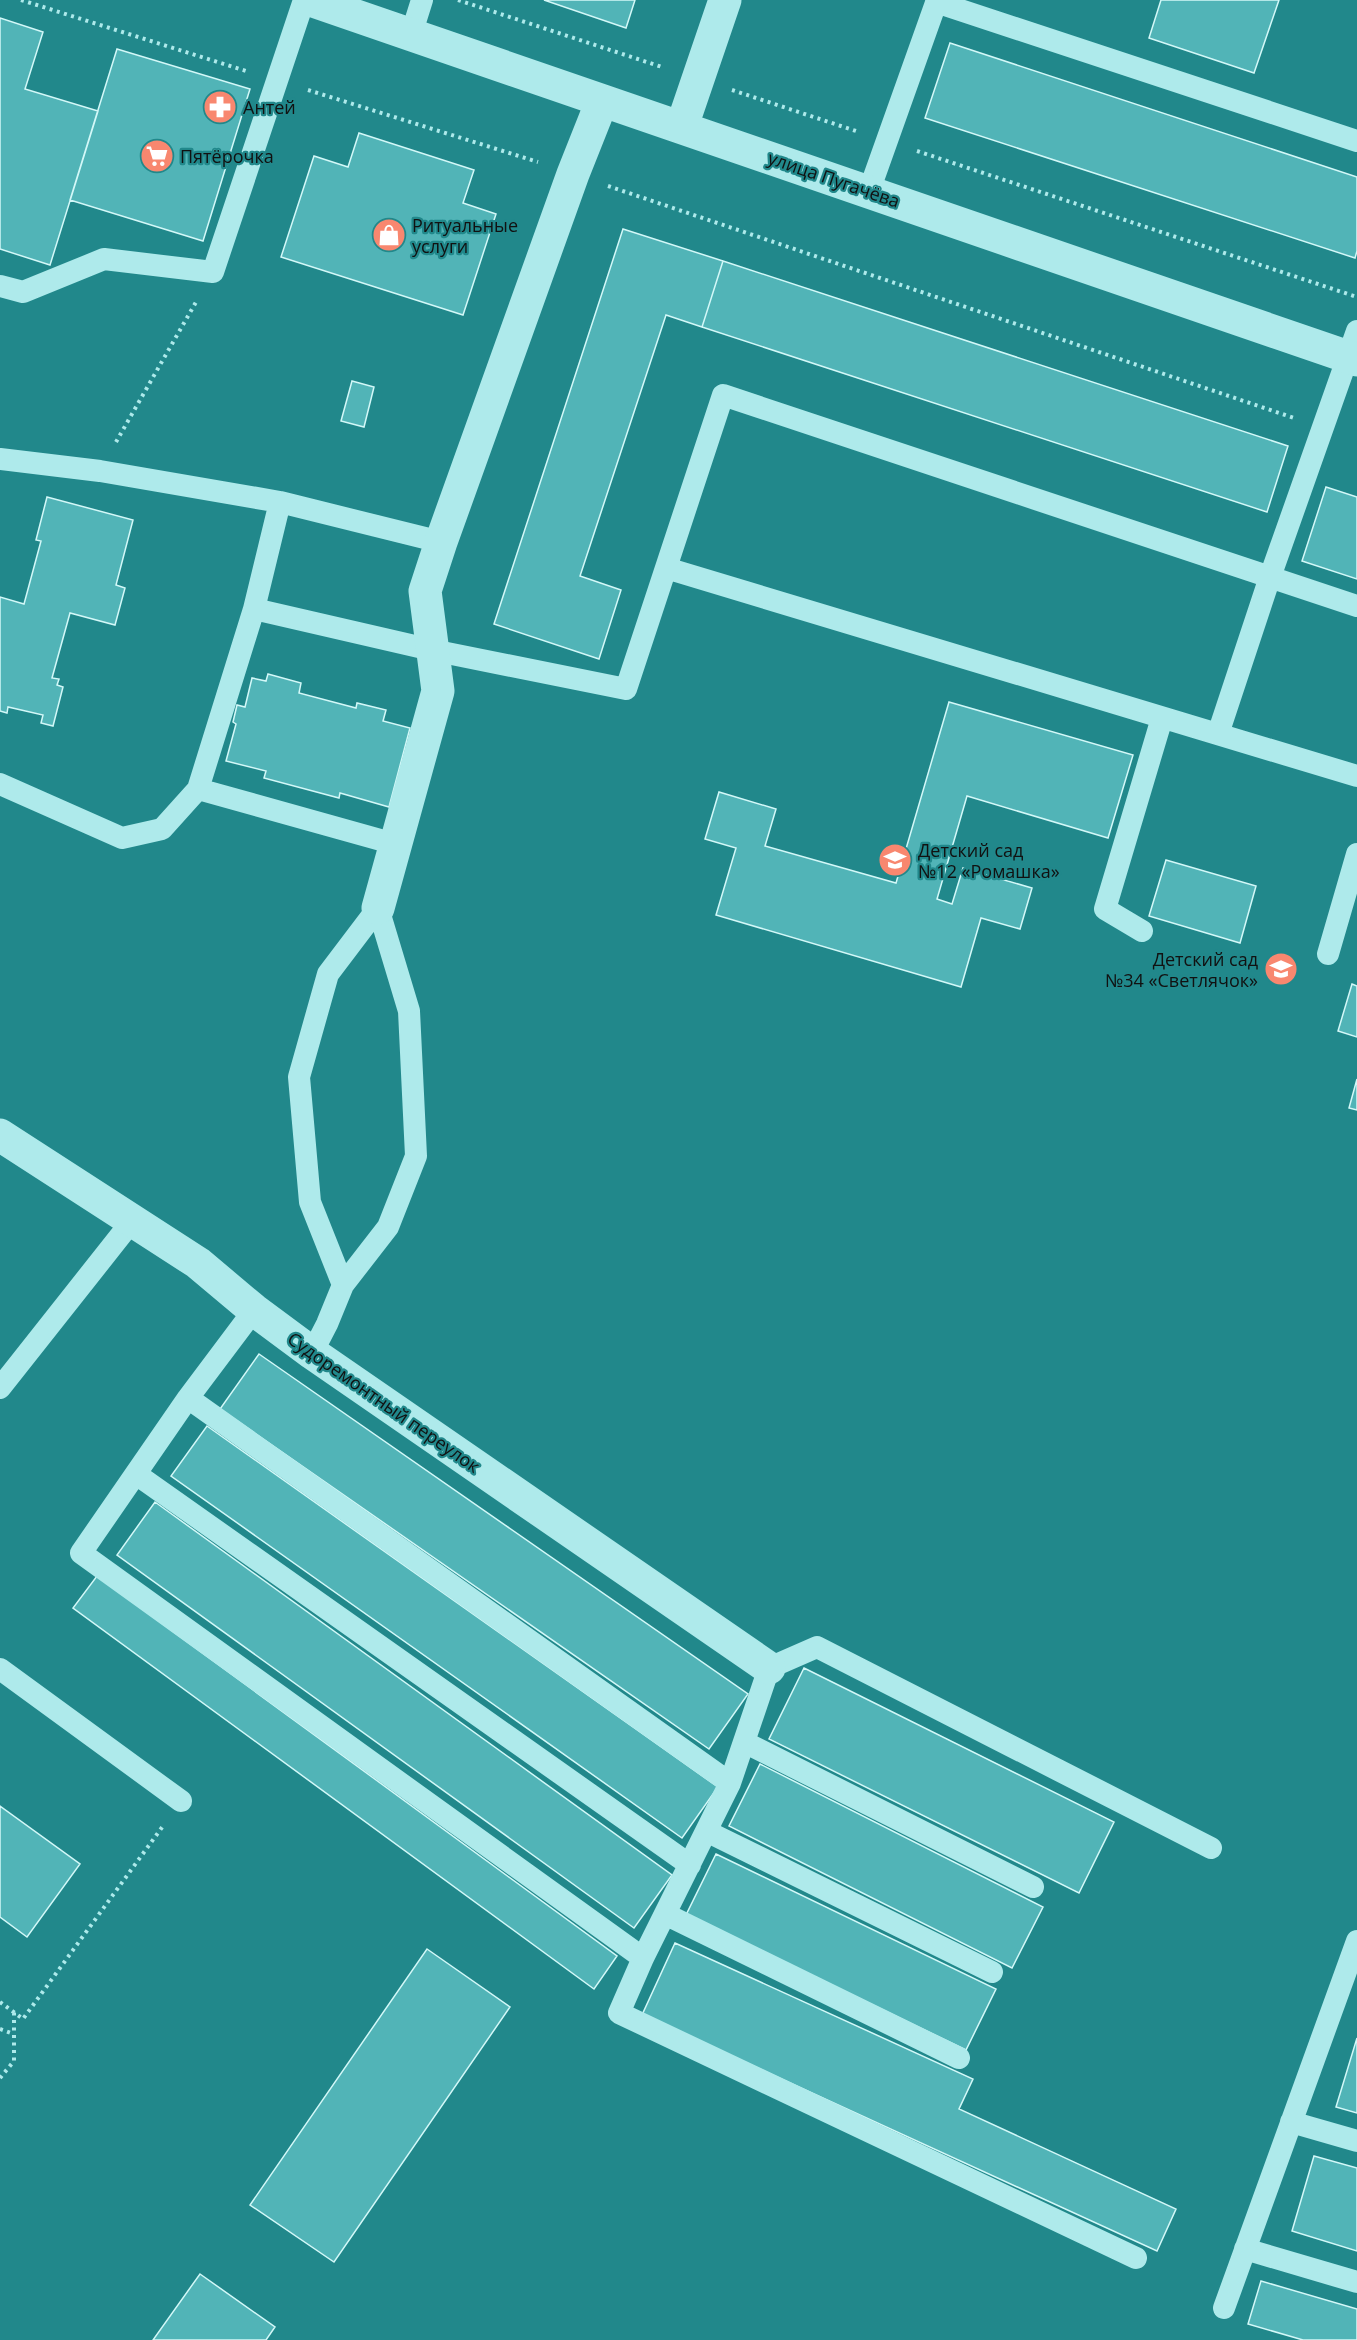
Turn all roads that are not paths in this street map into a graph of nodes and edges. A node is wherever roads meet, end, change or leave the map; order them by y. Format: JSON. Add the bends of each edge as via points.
{"nodes":[{"id":1,"x":304,"y":0,"type":"edge"},
{"id":2,"x":310,"y":0,"type":"edge"},
{"id":3,"x":422,"y":0,"type":"edge"},
{"id":4,"x":725,"y":0,"type":"edge"},
{"id":5,"x":937,"y":1,"type":"edge"},
{"id":6,"x":411,"y":35,"type":"junction"},
{"id":7,"x":602,"y":101,"type":"junction"},
{"id":8,"x":682,"y":126,"type":"junction"},
{"id":9,"x":1357,"y":141,"type":"edge"},
{"id":10,"x":869,"y":191,"type":"junction"},
{"id":11,"x":0,"y":286,"type":"edge"},
{"id":12,"x":1354,"y":349,"type":"edge"},
{"id":13,"x":0,"y":459,"type":"edge"},
{"id":14,"x":280,"y":502,"type":"junction"},
{"id":15,"x":441,"y":542,"type":"junction"},
{"id":16,"x":666,"y":568,"type":"junction"},
{"id":17,"x":1270,"y":577,"type":"junction"},
{"id":18,"x":1357,"y":606,"type":"edge"},
{"id":19,"x":254,"y":609,"type":"junction"},
{"id":20,"x":432,"y":650,"type":"junction"},
{"id":21,"x":1162,"y":717,"type":"junction"},
{"id":22,"x":1218,"y":734,"type":"junction"},
{"id":23,"x":1357,"y":776,"type":"edge"},
{"id":24,"x":0,"y":784,"type":"edge"},
{"id":25,"x":198,"y":789,"type":"junction"},
{"id":26,"x":395,"y":844,"type":"junction"},
{"id":27,"x":1357,"y":854,"type":"edge"},
{"id":28,"x":378,"y":908,"type":"junction"},
{"id":29,"x":1142,"y":931,"type":"dead end"},
{"id":30,"x":1328,"y":954,"type":"dead end"},
{"id":31,"x":0,"y":1135,"type":"edge"},
{"id":32,"x":132,"y":1221,"type":"junction"},
{"id":33,"x":343,"y":1285,"type":"junction"},
{"id":34,"x":254,"y":1310,"type":"junction"},
{"id":35,"x":312,"y":1353,"type":"junction"},
{"id":36,"x":0,"y":1388,"type":"edge"},
{"id":37,"x":188,"y":1398,"type":"junction"},
{"id":38,"x":136,"y":1474,"type":"junction"},
{"id":39,"x":769,"y":1668,"type":"junction"},
{"id":40,"x":0,"y":1669,"type":"edge"},
{"id":41,"x":744,"y":1742,"type":"junction"},
{"id":42,"x":730,"y":1783,"type":"junction"},
{"id":43,"x":182,"y":1801,"type":"road end"},
{"id":44,"x":706,"y":1832,"type":"junction"},
{"id":45,"x":1211,"y":1848,"type":"dead end"},
{"id":46,"x":690,"y":1865,"type":"junction"},
{"id":47,"x":1033,"y":1887,"type":"dead end"},
{"id":48,"x":665,"y":1914,"type":"junction"},
{"id":49,"x":1357,"y":1941,"type":"edge"},
{"id":50,"x":643,"y":1958,"type":"junction"},
{"id":51,"x":992,"y":1972,"type":"dead end"},
{"id":52,"x":1348,"y":1991,"type":"edge"},
{"id":53,"x":959,"y":2058,"type":"dead end"},
{"id":54,"x":1291,"y":2122,"type":"junction"},
{"id":55,"x":1357,"y":2141,"type":"edge"},
{"id":56,"x":1245,"y":2249,"type":"junction"},
{"id":57,"x":1136,"y":2258,"type":"dead end"},
{"id":58,"x":1357,"y":2282,"type":"edge"},
{"id":59,"x":1224,"y":2308,"type":"dead end"}],
"edges":[{"from":1,"to":11,"type":"lane","via":[[213,272],[104,259],[23,292]]},
{"from":2,"to":6,"type":"street","name":"улица Пугачёва"},
{"from":3,"to":6,"type":"lane"},
{"from":4,"to":8,"type":"street"},
{"from":5,"to":9,"type":"lane"},
{"from":5,"to":10,"type":"lane"},
{"from":6,"to":7,"type":"street","name":"улица Пугачёва"},
{"from":7,"to":8,"type":"street","name":"улица Пугачёва"},
{"from":7,"to":15,"type":"street"},
{"from":8,"to":10,"type":"street","name":"улица Пугачёва"},
{"from":10,"to":12,"type":"street","name":"улица Пугачёва"},
{"from":12,"to":17,"type":"lane"},
{"from":13,"to":14,"type":"lane","via":[[100,471]]},
{"from":14,"to":15,"type":"lane"},
{"from":14,"to":19,"type":"lane"},
{"from":15,"to":20,"type":"street","via":[[425,591]]},
{"from":16,"to":17,"type":"lane","via":[[723,395]]},
{"from":16,"to":20,"type":"lane","via":[[626,688]]},
{"from":16,"to":21,"type":"lane"},
{"from":17,"to":18,"type":"lane"},
{"from":17,"to":22,"type":"lane"},
{"from":19,"to":20,"type":"lane"},
{"from":19,"to":25,"type":"lane"},
{"from":20,"to":26,"type":"street","via":[[438,691]]},
{"from":21,"to":22,"type":"lane"},
{"from":21,"to":29,"type":"lane","via":[[1105,909]]},
{"from":22,"to":23,"type":"lane"},
{"from":24,"to":25,"type":"lane","via":[[122,838],[162,829]]},
{"from":25,"to":26,"type":"lane"},
{"from":26,"to":28,"type":"street"},
{"from":27,"to":30,"type":"lane"},
{"from":28,"to":33,"type":"lane","via":[[409,1011],[416,1156],[388,1227]]},
{"from":28,"to":33,"type":"lane","via":[[328,974],[299,1077],[310,1202]]},
{"from":31,"to":32,"type":"street","name":"Судоремонтный переулок"},
{"from":32,"to":34,"type":"street","name":"Судоремонтный переулок","via":[[198,1263]]},
{"from":32,"to":36,"type":"lane"},
{"from":33,"to":35,"type":"lane"},
{"from":34,"to":35,"type":"street","name":"Судоремонтный переулок"},
{"from":34,"to":37,"type":"lane"},
{"from":35,"to":39,"type":"street","name":"Судоремонтный переулок"},
{"from":37,"to":38,"type":"lane"},
{"from":37,"to":42,"type":"lane"},
{"from":38,"to":46,"type":"lane"},
{"from":38,"to":50,"type":"lane","via":[[81,1553]]},
{"from":39,"to":41,"type":"lane"},
{"from":39,"to":45,"type":"lane","via":[[817,1647]]},
{"from":40,"to":43,"type":"lane"},
{"from":41,"to":42,"type":"lane"},
{"from":41,"to":47,"type":"lane"},
{"from":42,"to":44,"type":"lane"},
{"from":44,"to":46,"type":"lane"},
{"from":44,"to":51,"type":"lane"},
{"from":46,"to":48,"type":"lane"},
{"from":48,"to":50,"type":"lane"},
{"from":48,"to":53,"type":"lane"},
{"from":49,"to":52,"type":"lane"},
{"from":50,"to":57,"type":"lane","via":[[619,2013]]},
{"from":52,"to":54,"type":"lane"},
{"from":54,"to":55,"type":"lane"},
{"from":54,"to":56,"type":"lane"},
{"from":56,"to":58,"type":"lane"},
{"from":56,"to":59,"type":"lane"}]}
